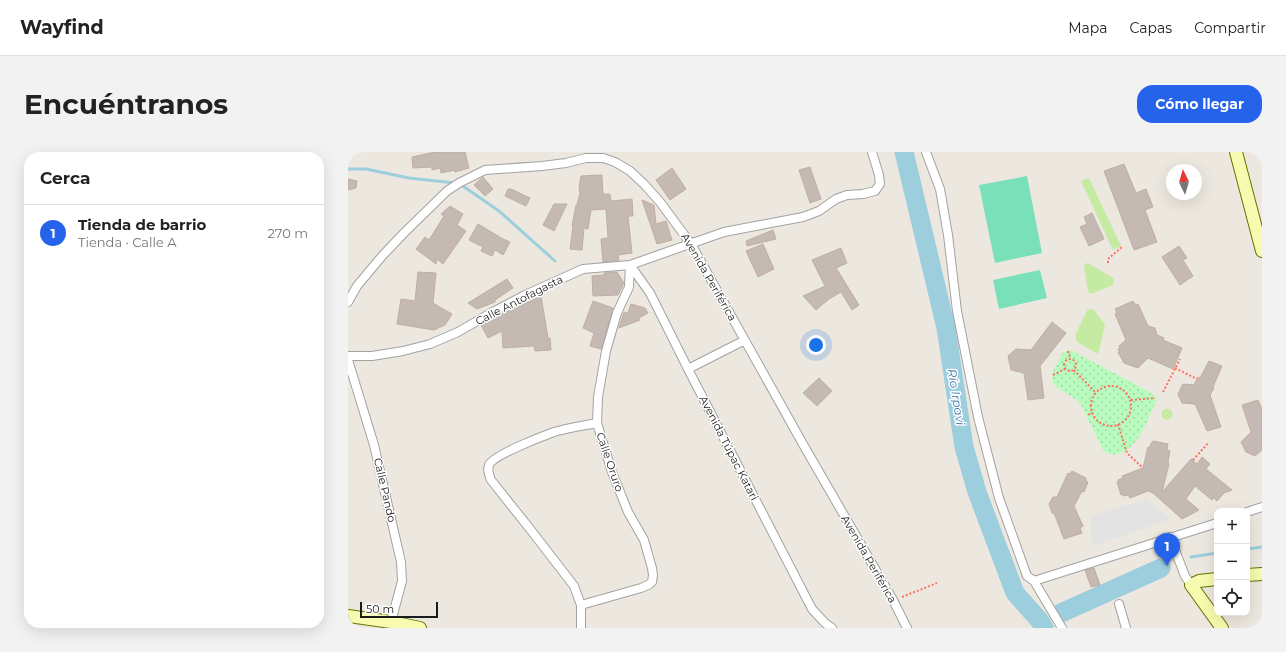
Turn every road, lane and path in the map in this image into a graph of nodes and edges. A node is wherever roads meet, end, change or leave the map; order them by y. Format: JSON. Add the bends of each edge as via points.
{"nodes":[{"id":1,"x":872,"y":152,"type":"edge"},
{"id":2,"x":926,"y":152,"type":"edge"},
{"id":3,"x":1236,"y":152,"type":"edge"},
{"id":4,"x":691,"y":244,"type":"junction"},
{"id":5,"x":1123,"y":246,"type":"dead end"},
{"id":6,"x":1262,"y":251,"type":"edge"},
{"id":7,"x":1108,"y":263,"type":"dead end"},
{"id":8,"x":630,"y":265,"type":"junction"},
{"id":9,"x":348,"y":302,"type":"edge"},
{"id":10,"x":745,"y":340,"type":"junction"},
{"id":11,"x":1068,"y":351,"type":"dead end"},
{"id":12,"x":348,"y":356,"type":"edge"},
{"id":13,"x":1070,"y":358,"type":"junction"},
{"id":14,"x":1180,"y":359,"type":"dead end"},
{"id":15,"x":348,"y":360,"type":"edge"},
{"id":16,"x":1175,"y":368,"type":"junction"},
{"id":17,"x":1065,"y":369,"type":"junction"},
{"id":18,"x":688,"y":370,"type":"junction"},
{"id":19,"x":1074,"y":370,"type":"junction"},
{"id":20,"x":1053,"y":375,"type":"dead end"},
{"id":21,"x":1197,"y":379,"type":"dead end"},
{"id":22,"x":1163,"y":392,"type":"dead end"},
{"id":23,"x":1096,"y":393,"type":"junction"},
{"id":24,"x":1155,"y":398,"type":"dead end"},
{"id":25,"x":1131,"y":400,"type":"junction"},
{"id":26,"x":1092,"y":412,"type":"junction"},
{"id":27,"x":1088,"y":415,"type":"dead end"},
{"id":28,"x":596,"y":424,"type":"junction"},
{"id":29,"x":1118,"y":424,"type":"junction"},
{"id":30,"x":1209,"y":442,"type":"dead end"},
{"id":31,"x":1193,"y":460,"type":"dead end"},
{"id":32,"x":1143,"y":468,"type":"dead end"},
{"id":33,"x":1262,"y":507,"type":"edge"},
{"id":34,"x":1250,"y":511,"type":"edge"},
{"id":35,"x":1214,"y":524,"type":"edge"},
{"id":36,"x":1170,"y":537,"type":"junction"},
{"id":37,"x":1262,"y":574,"type":"edge"},
{"id":38,"x":1250,"y":575,"type":"edge"},
{"id":39,"x":1214,"y":579,"type":"edge"},
{"id":40,"x":1034,"y":581,"type":"junction"},
{"id":41,"x":937,"y":583,"type":"dead end"},
{"id":42,"x":1191,"y":585,"type":"junction"},
{"id":43,"x":893,"y":600,"type":"junction"},
{"id":44,"x":1119,"y":604,"type":"dead end"},
{"id":45,"x":581,"y":605,"type":"junction"},
{"id":46,"x":348,"y":616,"type":"edge"},
{"id":47,"x":391,"y":622,"type":"junction"},
{"id":48,"x":420,"y":628,"type":"edge"},
{"id":49,"x":582,"y":628,"type":"edge"},
{"id":50,"x":832,"y":628,"type":"edge"},
{"id":51,"x":907,"y":628,"type":"edge"},
{"id":52,"x":1062,"y":628,"type":"edge"},
{"id":53,"x":1126,"y":628,"type":"edge"},
{"id":54,"x":1222,"y":628,"type":"edge"}],
"edges":[{"from":1,"to":4,"type":"street","name":"Calle Antofagasta","via":[[880,184],[875,191],[836,199],[819,211],[804,217],[724,232]]},
{"from":2,"to":40,"type":"street","via":[[940,189],[957,311],[978,417],[999,498],[1027,576]]},
{"from":3,"to":6,"type":"street"},
{"from":4,"to":8,"type":"street","name":"Calle Antofagasta"},
{"from":4,"to":9,"type":"street","name":"Avenida Periférica","via":[[644,184],[615,162],[603,158],[586,158],[542,166],[485,170],[447,192],[405,232],[357,286]]},
{"from":4,"to":10,"type":"street","name":"Avenida Periférica"},
{"from":5,"to":7,"type":"path","via":[[1108,259]]},
{"from":8,"to":12,"type":"street","name":"Calle Antofagasta","via":[[583,269],[525,295],[458,332],[430,344],[380,355]]},
{"from":8,"to":18,"type":"street","name":"Avenida Túpac Katari","via":[[650,293]]},
{"from":8,"to":28,"type":"street","name":"Calle Oruro","via":[[629,287],[617,313],[606,351]]},
{"from":10,"to":18,"type":"street"},
{"from":10,"to":43,"type":"street","name":"Avenida Periférica"},
{"from":11,"to":13,"type":"path"},
{"from":13,"to":17,"type":"path","via":[[1065,361]]},
{"from":13,"to":19,"type":"path","via":[[1076,363]]},
{"from":14,"to":16,"type":"path"},
{"from":15,"to":47,"type":"street","name":"Calle Pando","via":[[374,446],[402,562],[402,580]]},
{"from":16,"to":21,"type":"path"},
{"from":16,"to":22,"type":"path"},
{"from":17,"to":19,"type":"path"},
{"from":17,"to":20,"type":"path"},
{"from":18,"to":50,"type":"street","name":"Avenida Túpac Katari","via":[[812,609]]},
{"from":19,"to":23,"type":"path"},
{"from":23,"to":25,"type":"path","via":[[1107,386],[1120,387]]},
{"from":23,"to":26,"type":"path","via":[[1092,399]]},
{"from":24,"to":25,"type":"path"},
{"from":25,"to":29,"type":"path","via":[[1130,415]]},
{"from":26,"to":27,"type":"path"},
{"from":26,"to":29,"type":"path","via":[[1101,423],[1114,426]]},
{"from":28,"to":45,"type":"street","name":"Calle Oruro","via":[[625,505],[644,540],[653,575],[652,582],[644,587]]},
{"from":28,"to":45,"type":"street","via":[[554,432],[533,440],[497,458],[490,463],[488,470],[491,480],[574,586]]},
{"from":29,"to":32,"type":"path","via":[[1127,453]]},
{"from":30,"to":31,"type":"path"},
{"from":33,"to":34,"type":"street"},
{"from":35,"to":36,"type":"street"},
{"from":36,"to":40,"type":"street"},
{"from":36,"to":42,"type":"street"},
{"from":37,"to":38,"type":"street"},
{"from":39,"to":42,"type":"street"},
{"from":40,"to":52,"type":"street"},
{"from":41,"to":43,"type":"path"},
{"from":42,"to":54,"type":"street"},
{"from":43,"to":51,"type":"street","name":"Avenida Periférica"},
{"from":44,"to":53,"type":"street"},
{"from":45,"to":49,"type":"street"},
{"from":46,"to":47,"type":"street"},
{"from":47,"to":48,"type":"street"}]}
